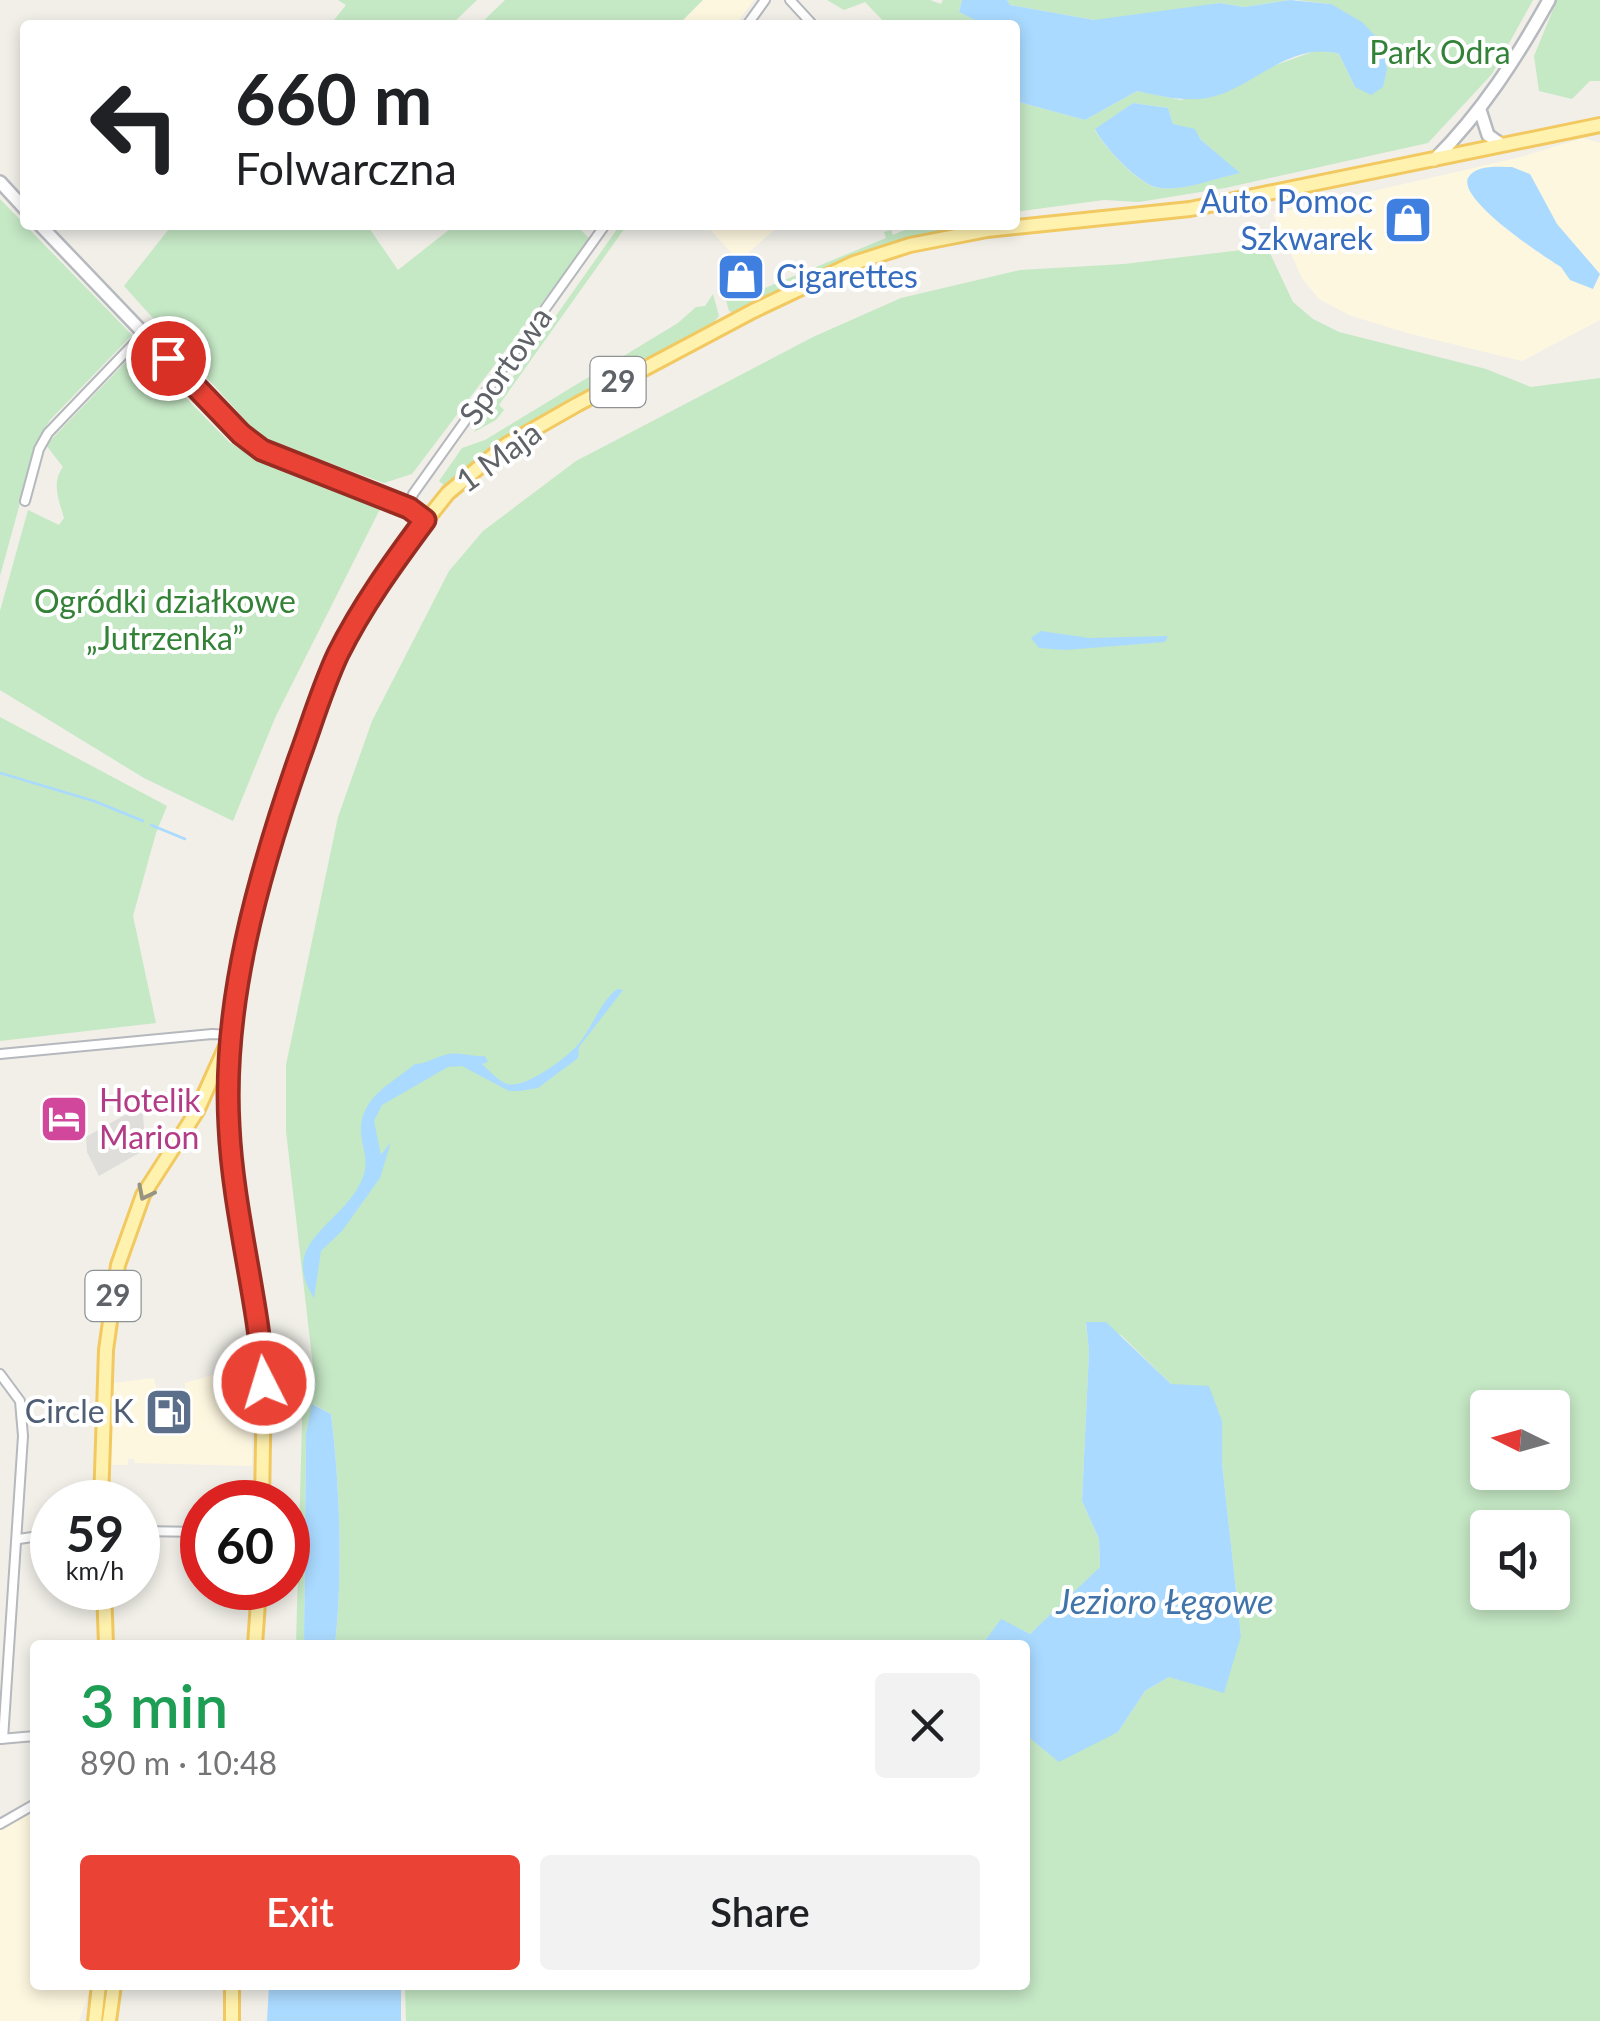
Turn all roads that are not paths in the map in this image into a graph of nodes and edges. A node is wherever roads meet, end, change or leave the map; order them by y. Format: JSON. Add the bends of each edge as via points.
{"nodes":[{"id":1,"x":790,"y":0,"type":"edge"},
{"id":2,"x":1548,"y":0,"type":"edge"},
{"id":3,"x":808,"y":20,"type":"edge"},
{"id":4,"x":1480,"y":110,"type":"junction"},
{"id":5,"x":1600,"y":125,"type":"edge"},
{"id":6,"x":1502,"y":145,"type":"junction"},
{"id":7,"x":1434,"y":160,"type":"junction"},
{"id":8,"x":0,"y":182,"type":"edge"},
{"id":9,"x":20,"y":204,"type":"edge"},
{"id":10,"x":1020,"y":225,"type":"edge"},
{"id":11,"x":45,"y":230,"type":"edge"},
{"id":12,"x":602,"y":230,"type":"edge"},
{"id":13,"x":977,"y":230,"type":"edge"},
{"id":14,"x":144,"y":332,"type":"junction"},
{"id":15,"x":25,"y":500,"type":"dead end"},
{"id":16,"x":409,"y":508,"type":"junction"},
{"id":17,"x":425,"y":520,"type":"junction"},
{"id":18,"x":231,"y":1035,"type":"junction"},
{"id":19,"x":0,"y":1054,"type":"edge"},
{"id":20,"x":197,"y":1110,"type":"junction"},
{"id":21,"x":229,"y":1116,"type":"junction"},
{"id":22,"x":0,"y":1374,"type":"edge"},
{"id":23,"x":102,"y":1480,"type":"edge"},
{"id":24,"x":262,"y":1480,"type":"edge"},
{"id":25,"x":30,"y":1537,"type":"edge"},
{"id":26,"x":18,"y":1539,"type":"junction"},
{"id":27,"x":105,"y":1610,"type":"edge"},
{"id":28,"x":257,"y":1610,"type":"edge"},
{"id":29,"x":106,"y":1640,"type":"edge"},
{"id":30,"x":255,"y":1640,"type":"edge"},
{"id":31,"x":30,"y":1736,"type":"edge"},
{"id":32,"x":2,"y":1739,"type":"edge"},
{"id":33,"x":30,"y":1807,"type":"edge"},
{"id":34,"x":0,"y":1824,"type":"edge"},
{"id":35,"x":98,"y":1990,"type":"edge"},
{"id":36,"x":113,"y":1990,"type":"edge"},
{"id":37,"x":232,"y":1990,"type":"edge"},
{"id":38,"x":94,"y":2021,"type":"edge"},
{"id":39,"x":108,"y":2021,"type":"edge"},
{"id":40,"x":232,"y":2021,"type":"edge"}],
"edges":[{"from":1,"to":3,"type":"street"},
{"from":2,"to":4,"type":"street"},
{"from":4,"to":6,"type":"street","via":[[1488,136]]},
{"from":4,"to":7,"type":"street"},
{"from":5,"to":6,"type":"main road","number":"29"},
{"from":6,"to":7,"type":"main road","name":"1 Maja","number":"29"},
{"from":7,"to":10,"type":"main road","name":"1 Maja","number":"29","via":[[1190,209]]},
{"from":8,"to":9,"type":"street"},
{"from":11,"to":14,"type":"street"},
{"from":12,"to":16,"type":"street","name":"Sportowa"},
{"from":13,"to":17,"type":"main road","name":"1 Maja","number":"29","via":[[854,263],[753,312],[506,445]]},
{"from":14,"to":15,"type":"street","via":[[48,432]]},
{"from":14,"to":16,"type":"street","via":[[262,450]]},
{"from":16,"to":17,"type":"street"},
{"from":17,"to":18,"type":"main road","name":"1 Maja","number":"29","via":[[366,602],[325,684],[270,849]]},
{"from":18,"to":19,"type":"street"},
{"from":18,"to":20,"type":"main road","number":"29"},
{"from":18,"to":21,"type":"main road","name":"1 Maja","number":"29"},
{"from":20,"to":21,"type":"main road","via":[[215,1105]]},
{"from":20,"to":23,"type":"main road","number":"29","one_way":true,"via":[[143,1195],[118,1265],[106,1350]]},
{"from":21,"to":24,"type":"main road","name":"1 Maja","number":"29","via":[[260,1337]]},
{"from":22,"to":26,"type":"street","via":[[23,1409]]},
{"from":25,"to":26,"type":"street"},
{"from":26,"to":32,"type":"street"},
{"from":27,"to":29,"type":"main road"},
{"from":28,"to":30,"type":"main road"},
{"from":31,"to":32,"type":"street"},
{"from":33,"to":34,"type":"street"},
{"from":35,"to":38,"type":"main road"},
{"from":36,"to":39,"type":"main road"},
{"from":37,"to":40,"type":"main road"}]}
